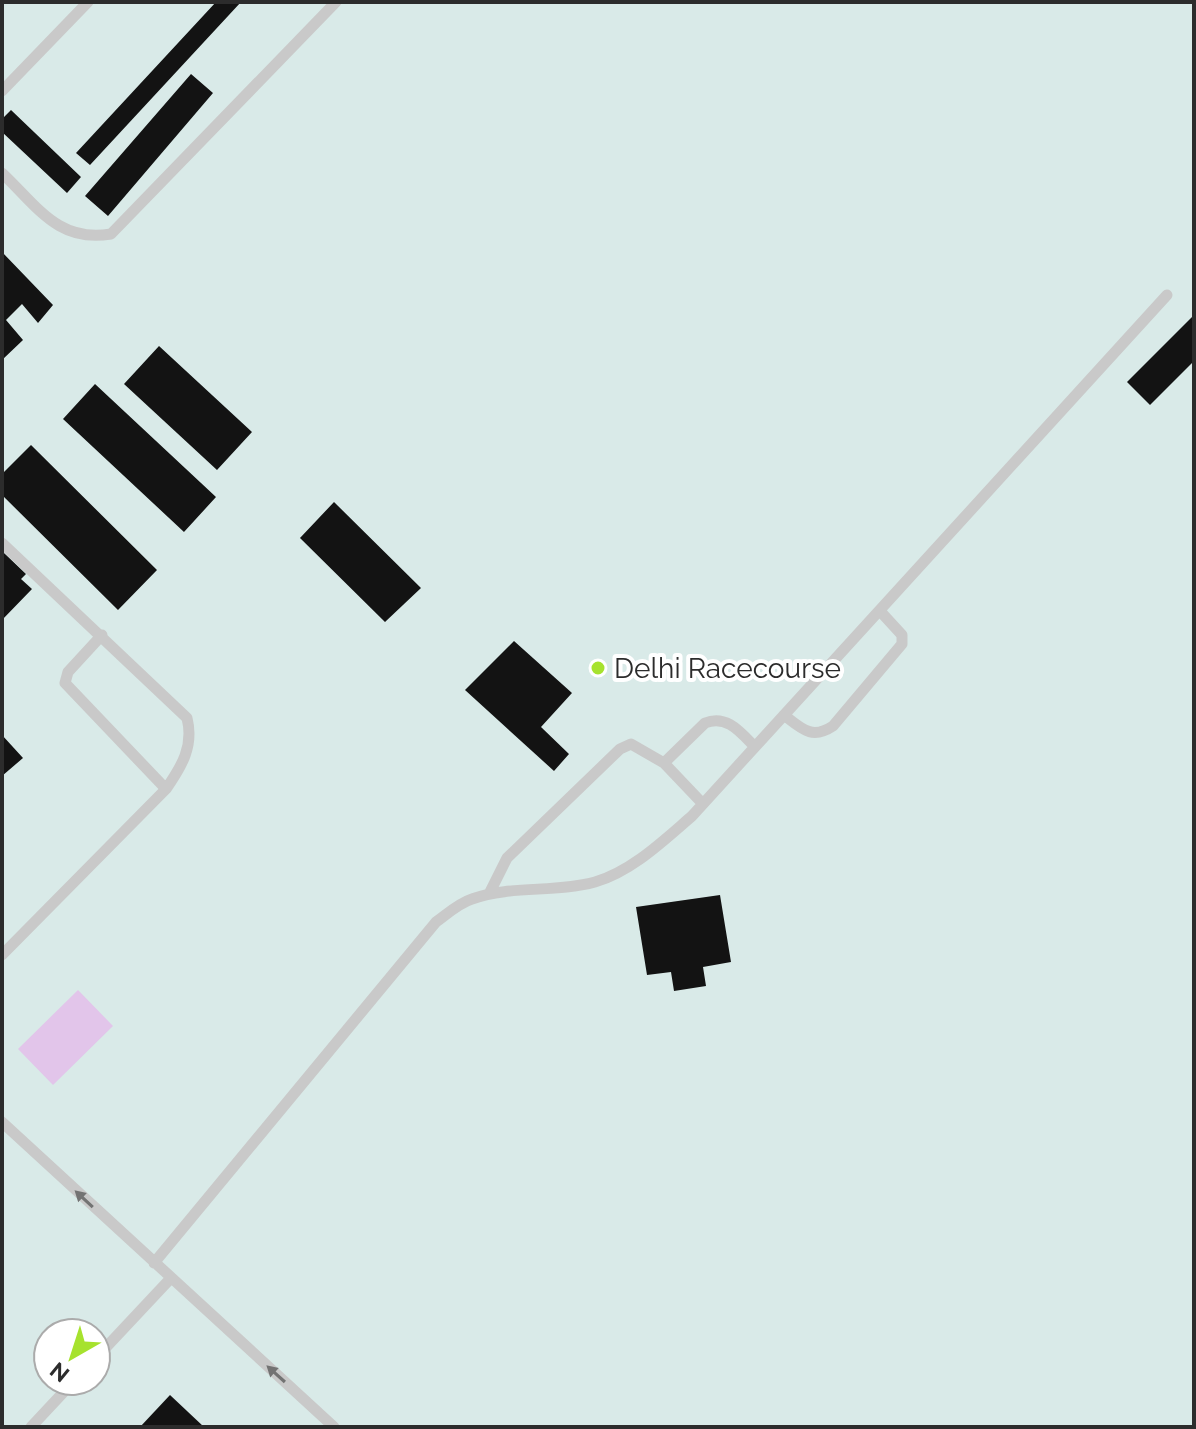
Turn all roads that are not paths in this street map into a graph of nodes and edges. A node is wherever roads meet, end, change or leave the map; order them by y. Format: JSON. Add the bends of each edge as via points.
{"nodes":[{"id":1,"x":88,"y":2,"type":"edge"},
{"id":2,"x":336,"y":2,"type":"edge"},
{"id":3,"x":2,"y":91,"type":"edge"},
{"id":4,"x":2,"y":173,"type":"edge"},
{"id":5,"x":1167,"y":295,"type":"dead end"},
{"id":6,"x":2,"y":543,"type":"edge"},
{"id":7,"x":880,"y":611,"type":"junction"},
{"id":8,"x":102,"y":635,"type":"junction"},
{"id":9,"x":784,"y":715,"type":"junction"},
{"id":10,"x":755,"y":747,"type":"junction"},
{"id":11,"x":664,"y":763,"type":"junction"},
{"id":12,"x":166,"y":789,"type":"junction"},
{"id":13,"x":703,"y":804,"type":"junction"},
{"id":14,"x":489,"y":894,"type":"junction"},
{"id":15,"x":2,"y":955,"type":"edge"},
{"id":16,"x":2,"y":1122,"type":"edge"},
{"id":17,"x":154,"y":1263,"type":"junction"},
{"id":18,"x":171,"y":1278,"type":"junction"},
{"id":19,"x":112,"y":1341,"type":"edge"},
{"id":20,"x":59,"y":1397,"type":"edge"},
{"id":21,"x":31,"y":1427,"type":"edge"},
{"id":22,"x":334,"y":1427,"type":"edge"}],
"edges":[{"from":1,"to":3,"type":"lane"},
{"from":2,"to":4,"type":"lane","via":[[111,234],[74,236]]},
{"from":5,"to":7,"type":"lane"},
{"from":6,"to":8,"type":"lane"},
{"from":7,"to":9,"type":"lane"},
{"from":7,"to":9,"type":"lane","via":[[902,635],[902,644],[833,726],[810,734]]},
{"from":8,"to":12,"type":"lane","via":[[187,718],[192,736]]},
{"from":8,"to":12,"type":"lane","via":[[68,672],[65,683]]},
{"from":9,"to":10,"type":"lane"},
{"from":10,"to":11,"type":"lane","via":[[727,721],[714,719]]},
{"from":10,"to":13,"type":"lane"},
{"from":11,"to":13,"type":"lane"},
{"from":11,"to":14,"type":"lane","via":[[631,744],[620,749],[507,858]]},
{"from":12,"to":15,"type":"lane"},
{"from":13,"to":14,"type":"lane","via":[[646,855],[597,881]]},
{"from":14,"to":17,"type":"lane","via":[[470,899],[436,922],[411,948]]},
{"from":17,"to":16,"type":"lane","one_way":true},
{"from":17,"to":18,"type":"lane"},
{"from":18,"to":19,"type":"lane"},
{"from":22,"to":18,"type":"lane","one_way":true},
{"from":20,"to":21,"type":"lane"}]}
